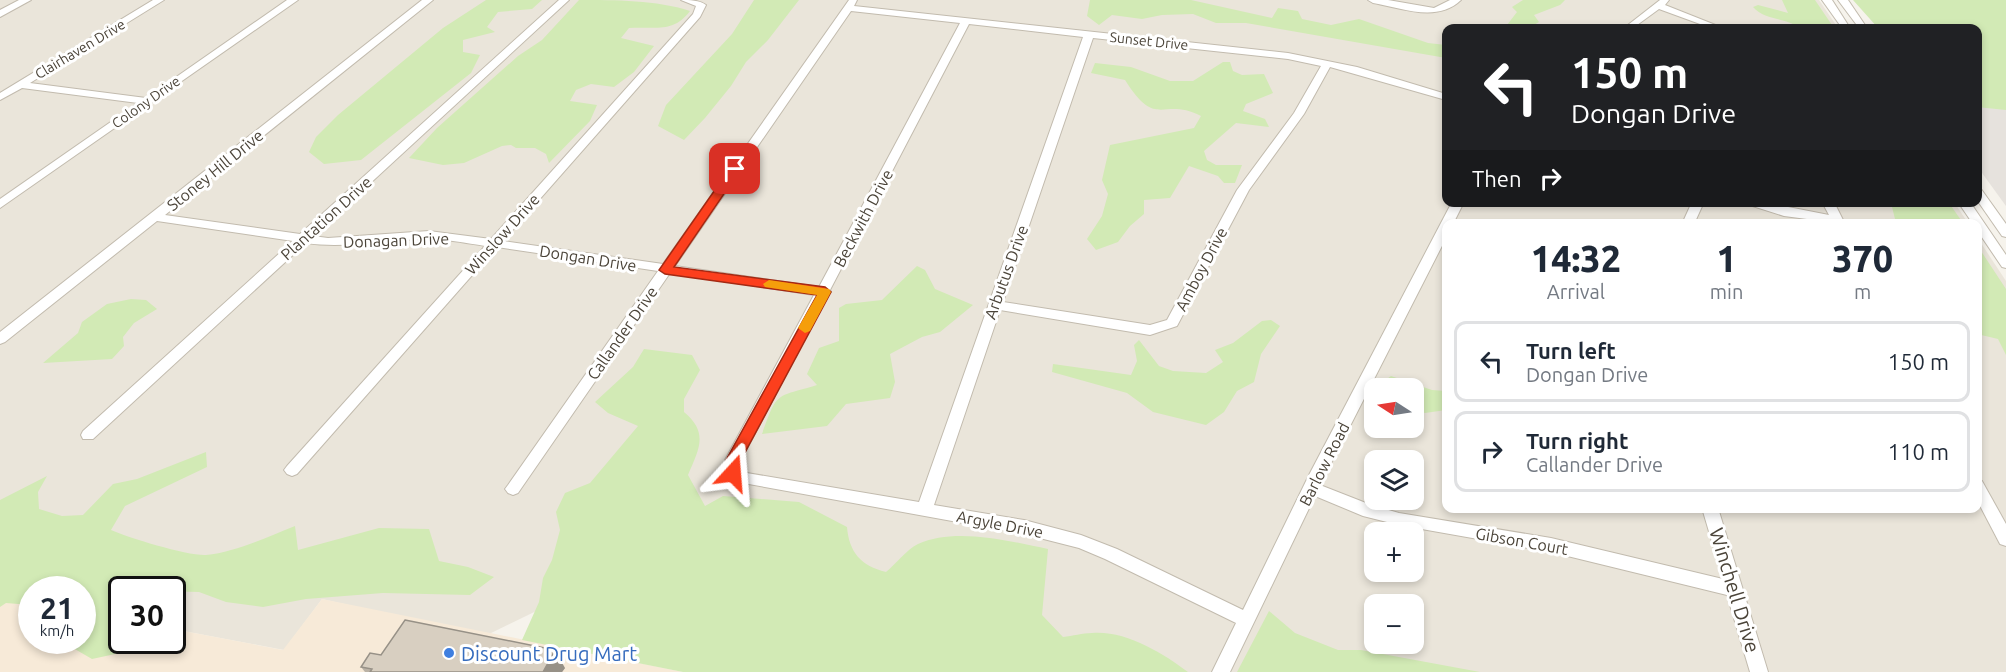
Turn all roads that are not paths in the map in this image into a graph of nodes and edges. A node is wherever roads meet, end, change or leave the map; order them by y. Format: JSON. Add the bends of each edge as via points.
{"nodes":[{"id":1,"x":27,"y":0,"type":"edge"},
{"id":2,"x":159,"y":0,"type":"edge"},
{"id":3,"x":293,"y":0,"type":"edge"},
{"id":4,"x":428,"y":0,"type":"edge"},
{"id":5,"x":564,"y":0,"type":"edge"},
{"id":6,"x":688,"y":0,"type":"edge"},
{"id":7,"x":1373,"y":0,"type":"edge"},
{"id":8,"x":1456,"y":0,"type":"edge"},
{"id":9,"x":1827,"y":0,"type":"edge"},
{"id":10,"x":1843,"y":0,"type":"edge"},
{"id":11,"x":1663,"y":3,"type":"edge"},
{"id":12,"x":850,"y":4,"type":"edge"},
{"id":13,"x":0,"y":14,"type":"edge"},
{"id":14,"x":966,"y":21,"type":"junction"},
{"id":15,"x":1634,"y":24,"type":"edge"},
{"id":16,"x":1709,"y":24,"type":"edge"},
{"id":17,"x":1843,"y":24,"type":"edge"},
{"id":18,"x":1860,"y":24,"type":"edge"},
{"id":19,"x":1089,"y":34,"type":"junction"},
{"id":20,"x":1327,"y":63,"type":"junction"},
{"id":21,"x":20,"y":85,"type":"junction"},
{"id":22,"x":1442,"y":96,"type":"edge"},
{"id":23,"x":0,"y":97,"type":"edge"},
{"id":24,"x":147,"y":101,"type":"junction"},
{"id":25,"x":1982,"y":198,"type":"edge"},
{"id":26,"x":0,"y":204,"type":"edge"},
{"id":27,"x":1765,"y":207,"type":"edge"},
{"id":28,"x":156,"y":217,"type":"junction"},
{"id":29,"x":1822,"y":219,"type":"edge"},
{"id":30,"x":1982,"y":226,"type":"edge"},
{"id":31,"x":2006,"y":232,"type":"edge"},
{"id":32,"x":1442,"y":235,"type":"edge"},
{"id":33,"x":303,"y":239,"type":"junction"},
{"id":34,"x":493,"y":243,"type":"junction"},
{"id":35,"x":2002,"y":253,"type":"edge"},
{"id":36,"x":2006,"y":264,"type":"edge"},
{"id":37,"x":665,"y":270,"type":"junction"},
{"id":38,"x":825,"y":292,"type":"junction"},
{"id":39,"x":995,"y":305,"type":"junction"},
{"id":40,"x":0,"y":339,"type":"edge"},
{"id":41,"x":88,"y":435,"type":"dead end"},
{"id":42,"x":292,"y":470,"type":"dead end"},
{"id":43,"x":737,"y":477,"type":"joint"},
{"id":44,"x":1311,"y":488,"type":"junction"},
{"id":45,"x":513,"y":489,"type":"dead end"},
{"id":46,"x":1982,"y":494,"type":"edge"},
{"id":47,"x":924,"y":510,"type":"junction"},
{"id":48,"x":1711,"y":513,"type":"edge"},
{"id":49,"x":2006,"y":539,"type":"edge"},
{"id":50,"x":1734,"y":589,"type":"junction"},
{"id":51,"x":1247,"y":620,"type":"junction"},
{"id":52,"x":1221,"y":672,"type":"edge"},
{"id":53,"x":1759,"y":672,"type":"edge"}],
"edges":[{"from":1,"to":13,"type":"street"},
{"from":2,"to":21,"type":"street","name":"Clairhaven Drive"},
{"from":3,"to":24,"type":"street","name":"Colony Drive"},
{"from":4,"to":28,"type":"street","name":"Stoney Hill Drive"},
{"from":5,"to":33,"type":"street","name":"Plantation Drive"},
{"from":6,"to":34,"type":"street","name":"Winslow Drive","via":[[701,5],[697,15]]},
{"from":7,"to":8,"type":"street","via":[[1438,11]]},
{"from":9,"to":17,"type":"street"},
{"from":10,"to":18,"type":"street"},
{"from":11,"to":15,"type":"street"},
{"from":11,"to":16,"type":"street"},
{"from":12,"to":14,"type":"street","name":"Sunset Drive"},
{"from":12,"to":37,"type":"street","name":"Callander Drive"},
{"from":14,"to":19,"type":"street","name":"Sunset Drive"},
{"from":14,"to":38,"type":"street","name":"Beckwith Drive"},
{"from":19,"to":20,"type":"street","name":"Sunset Drive","via":[[1263,52]]},
{"from":19,"to":39,"type":"street","name":"Arbutus Drive"},
{"from":20,"to":22,"type":"street","name":"Sunset Drive"},
{"from":20,"to":39,"type":"street","name":"Amboy Drive","via":[[1299,114],[1243,190],[1172,323],[1150,330]]},
{"from":21,"to":23,"type":"street","name":"Clairhaven Drive"},
{"from":21,"to":24,"type":"street"},
{"from":24,"to":26,"type":"street","name":"Colony Drive"},
{"from":25,"to":31,"type":"street"},
{"from":27,"to":29,"type":"street"},
{"from":28,"to":33,"type":"street","name":"Donagan Drive"},
{"from":28,"to":40,"type":"street","name":"Stoney Hill Drive"},
{"from":30,"to":35,"type":"street"},
{"from":32,"to":44,"type":"street","name":"Barlow Road"},
{"from":33,"to":34,"type":"street","name":"Donagan Drive","via":[[336,242],[429,235]]},
{"from":33,"to":41,"type":"street","name":"Plantation Drive"},
{"from":34,"to":37,"type":"street","name":"Dongan Drive"},
{"from":34,"to":42,"type":"street","name":"Winslow Drive"},
{"from":35,"to":36,"type":"street"},
{"from":37,"to":38,"type":"street","name":"Dongan Drive"},
{"from":37,"to":45,"type":"street","name":"Callander Drive"},
{"from":38,"to":43,"type":"street","name":"Beckwith Drive","via":[[733,460],[731,467]]},
{"from":39,"to":47,"type":"street","name":"Arbutus Drive"},
{"from":43,"to":47,"type":"street","name":"Argyle Drive"},
{"from":44,"to":50,"type":"street","name":"Gibson Court","via":[[1399,519],[1551,545]]},
{"from":44,"to":51,"type":"street","name":"Barlow Road"},
{"from":46,"to":49,"type":"street"},
{"from":47,"to":51,"type":"street","name":"Argyle Drive","via":[[1080,542]]},
{"from":48,"to":50,"type":"street","name":"Winchell Drive"},
{"from":50,"to":53,"type":"street","name":"Winchell Drive"},
{"from":51,"to":52,"type":"street","name":"Barlow Road"}]}
